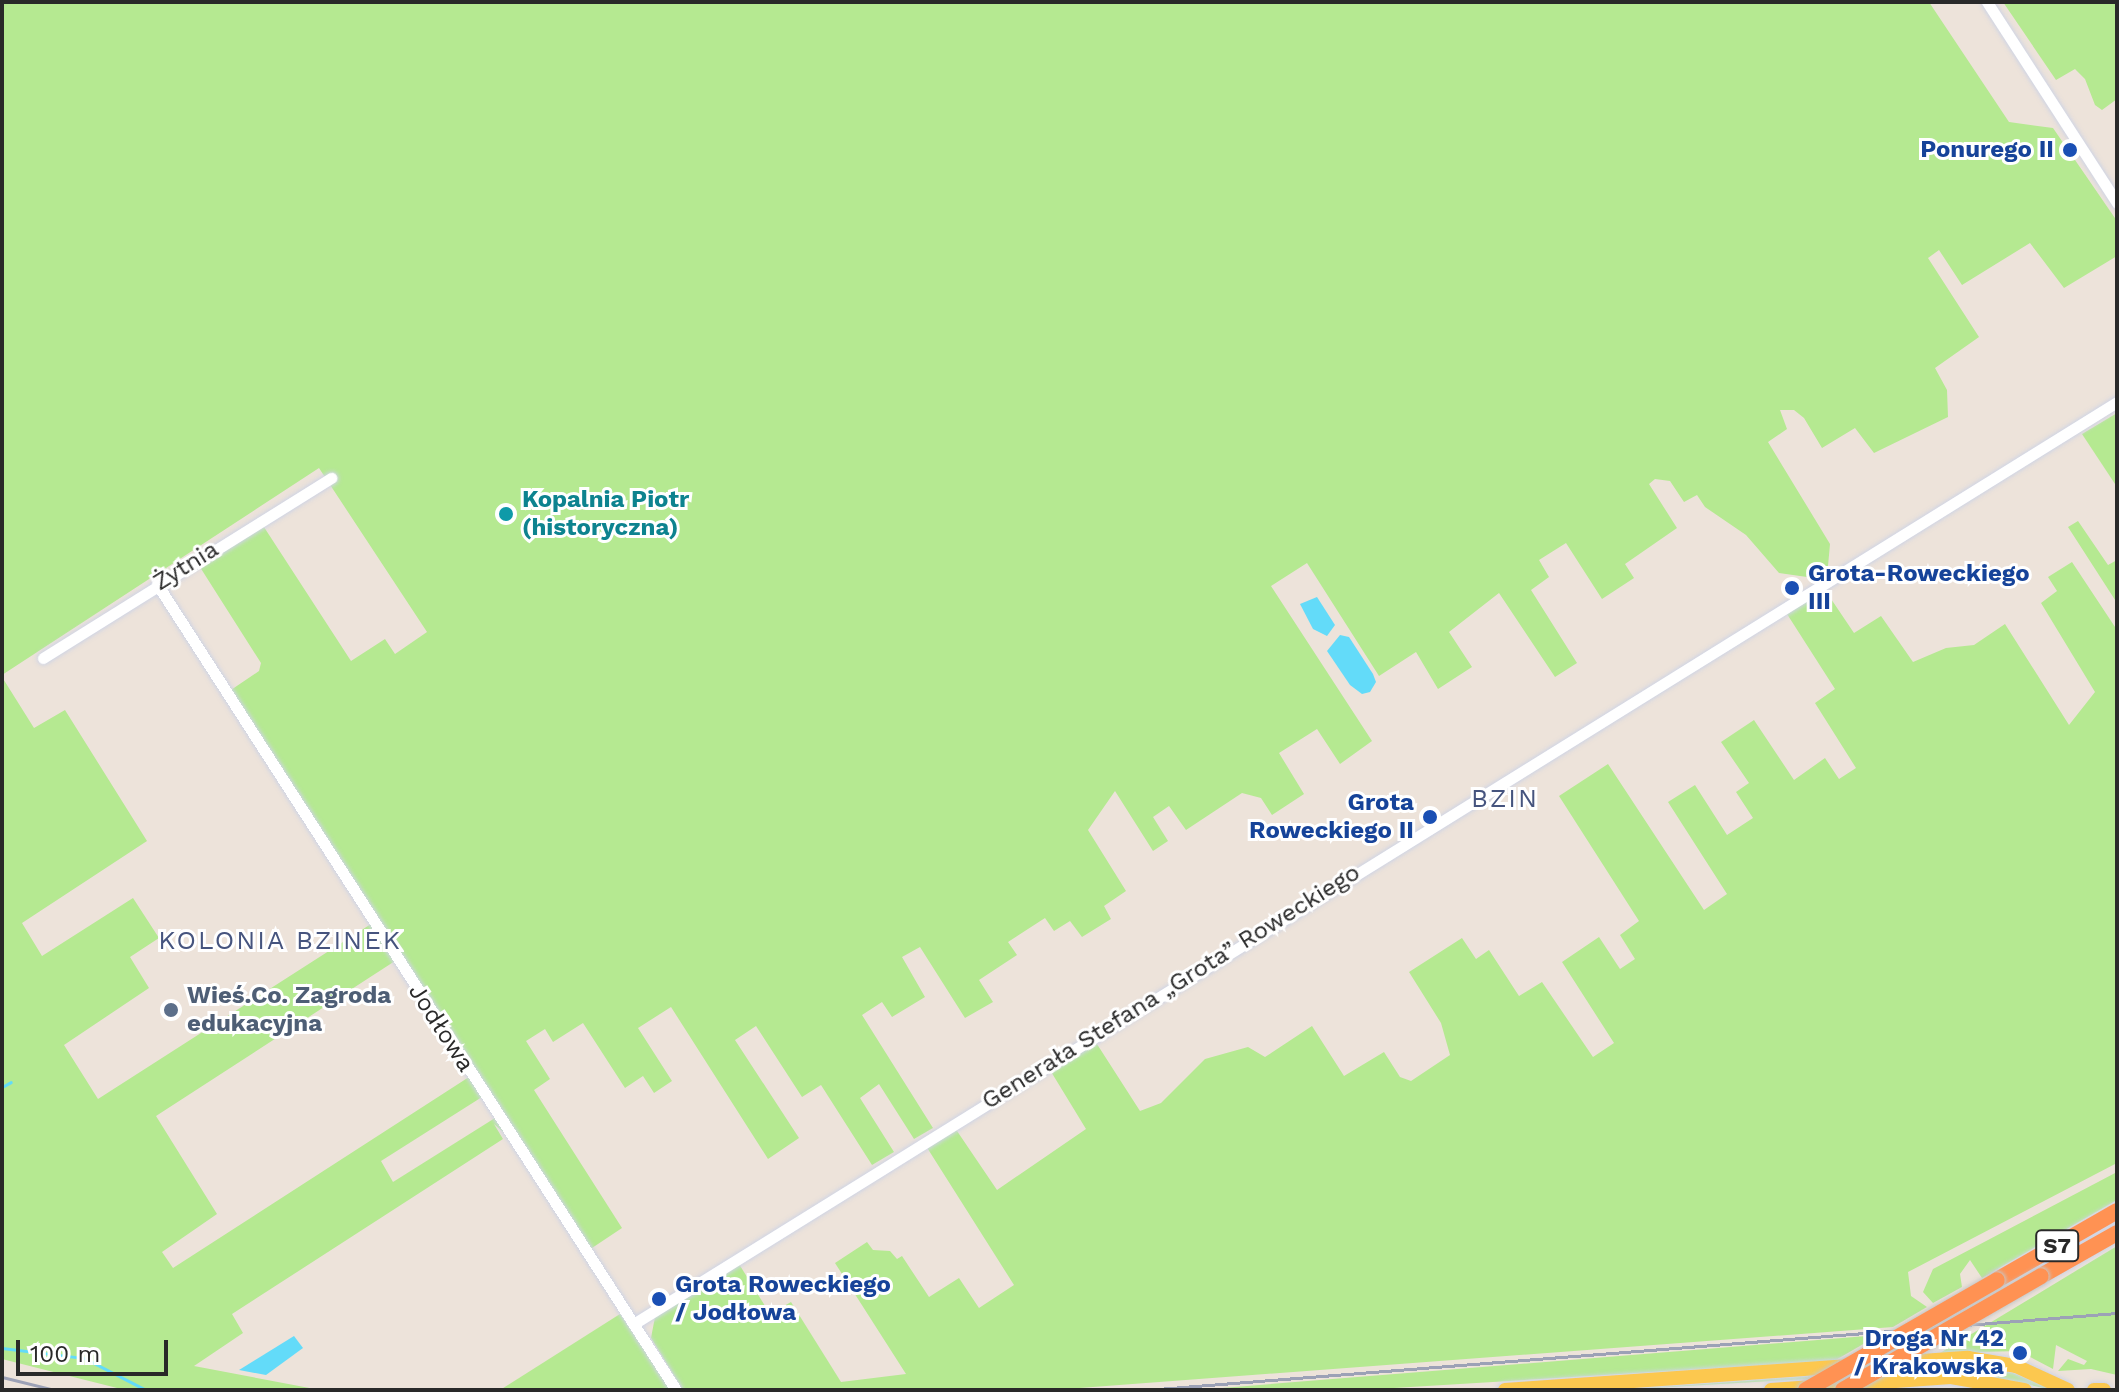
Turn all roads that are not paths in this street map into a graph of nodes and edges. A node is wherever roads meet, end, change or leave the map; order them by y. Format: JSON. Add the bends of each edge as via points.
{"nodes":[{"id":1,"x":1987,"y":2,"type":"edge"},
{"id":2,"x":2117,"y":203,"type":"edge"},
{"id":3,"x":2117,"y":402,"type":"edge"},
{"id":4,"x":331,"y":478,"type":"dead end"},
{"id":5,"x":157,"y":584,"type":"junction"},
{"id":6,"x":43,"y":658,"type":"dead end"},
{"id":7,"x":2117,"y":1211,"type":"edge"},
{"id":8,"x":2117,"y":1233,"type":"edge"},
{"id":9,"x":635,"y":1323,"type":"junction"},
{"id":10,"x":676,"y":1390,"type":"edge"},
{"id":11,"x":1505,"y":1390,"type":"edge"},
{"id":12,"x":1771,"y":1390,"type":"edge"},
{"id":13,"x":1806,"y":1390,"type":"edge"},
{"id":14,"x":1843,"y":1390,"type":"edge"},
{"id":15,"x":2025,"y":1390,"type":"edge"},
{"id":16,"x":2068,"y":1390,"type":"edge"},
{"id":17,"x":2094,"y":1390,"type":"edge"},
{"id":18,"x":2104,"y":1390,"type":"edge"}],
"edges":[{"from":1,"to":2,"type":"street"},
{"from":3,"to":9,"type":"street","name":"Generała Stefana „Grota” Roweckiego"},
{"from":4,"to":5,"type":"street","name":"Żytnia"},
{"from":5,"to":6,"type":"street","name":"Żytnia"},
{"from":5,"to":9,"type":"street","name":"Jodłowa"},
{"from":7,"to":13,"type":"highway","number":"S7","bridge":true},
{"from":8,"to":14,"type":"highway","number":"S7","bridge":true},
{"from":9,"to":10,"type":"street","name":"Jodłowa"},
{"from":11,"to":16,"type":"main road","via":[[1968,1358],[2016,1366]]},
{"from":12,"to":15,"type":"main road","via":[[1951,1377]]},
{"from":17,"to":18,"type":"main road"}]}
